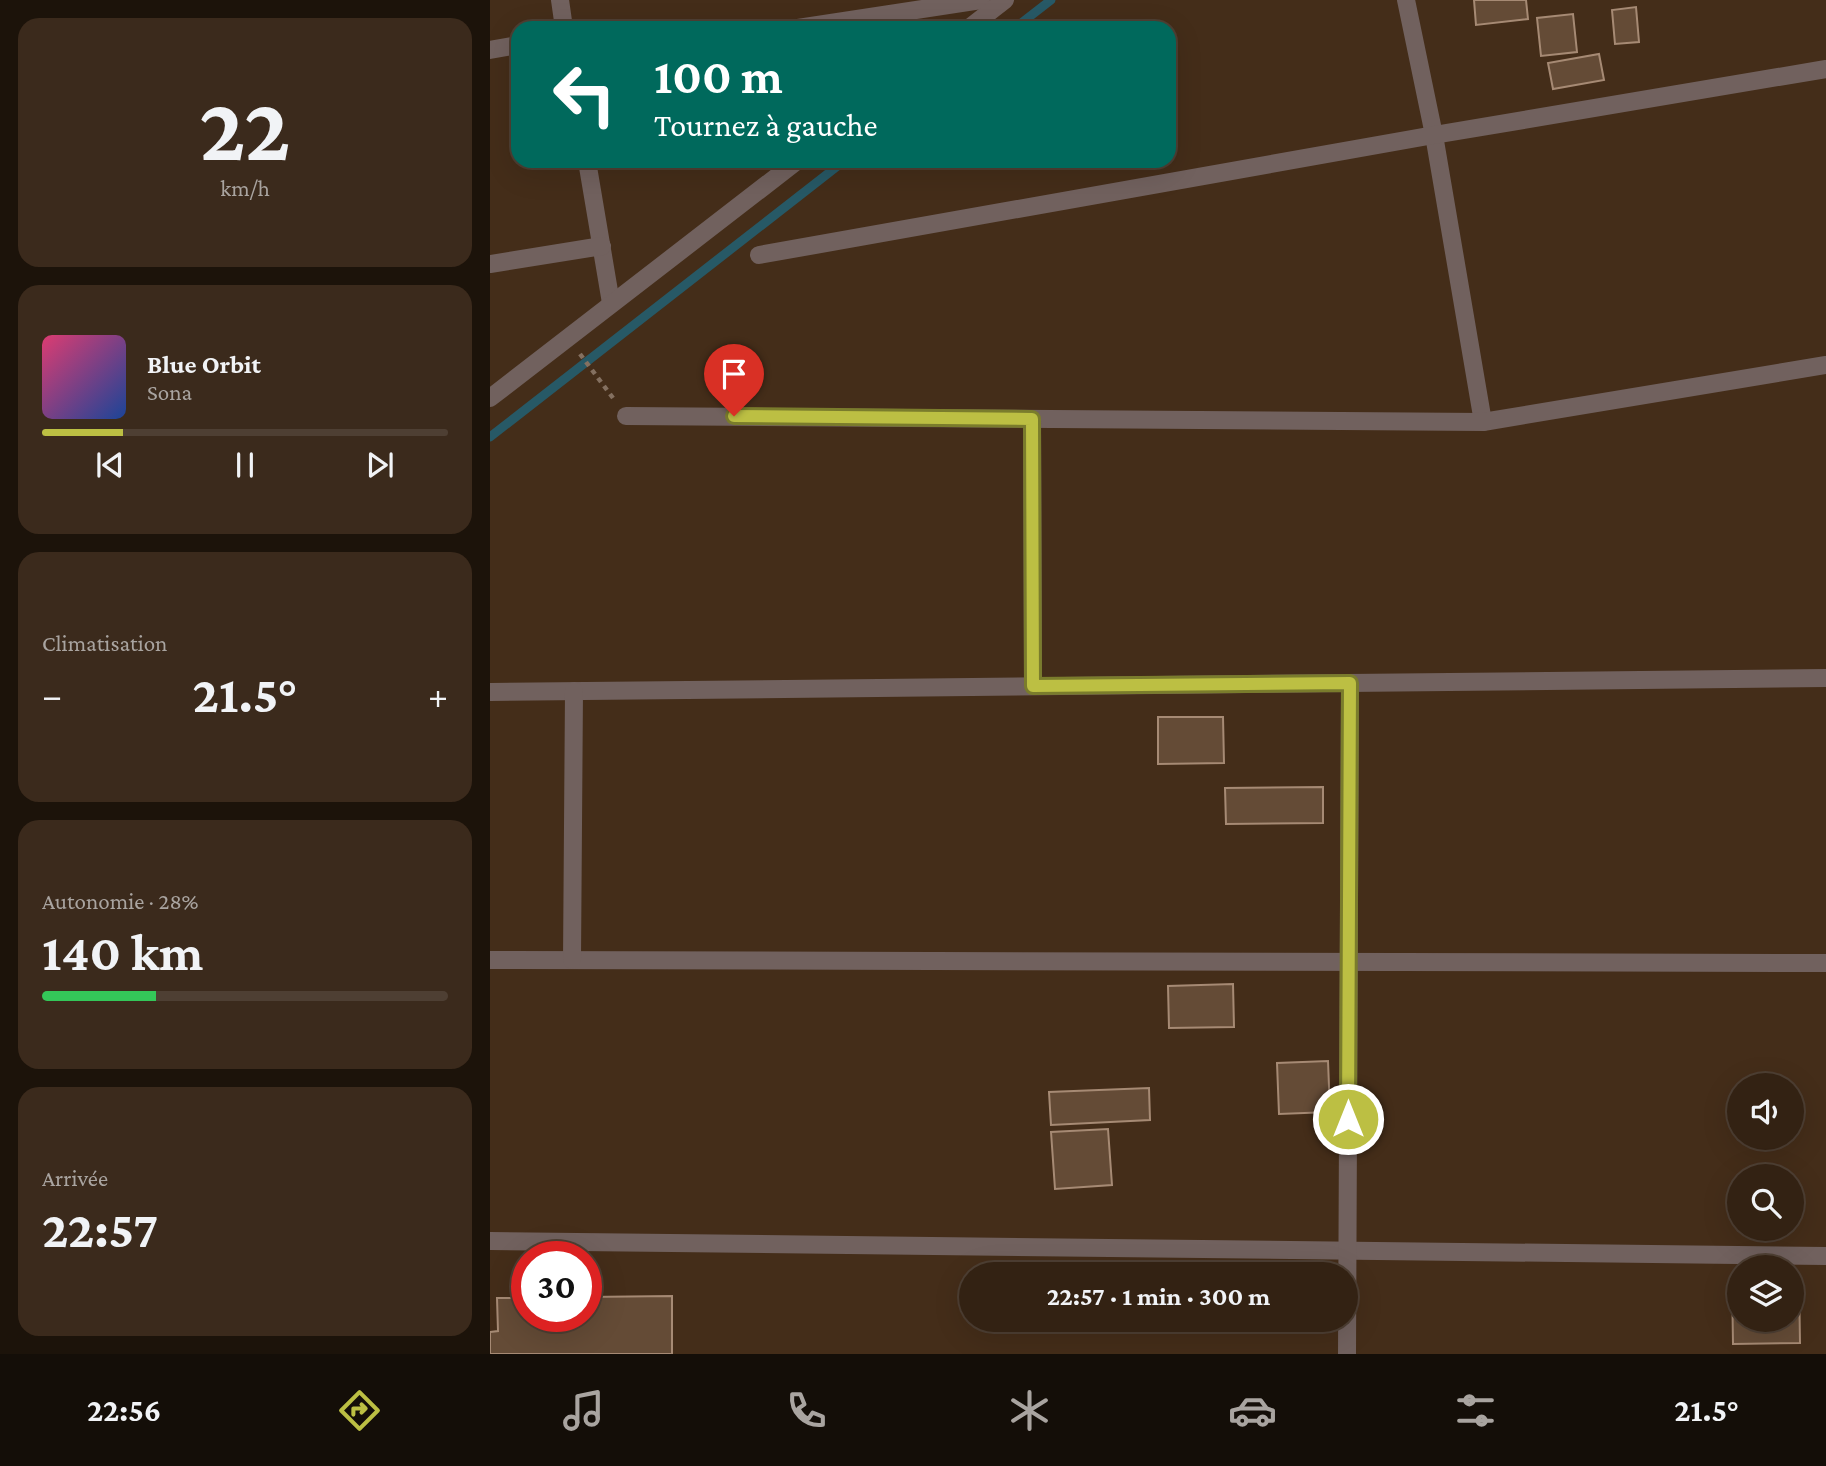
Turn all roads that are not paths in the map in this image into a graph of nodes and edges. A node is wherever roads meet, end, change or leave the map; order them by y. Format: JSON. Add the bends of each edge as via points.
{"nodes":[{"id":1,"x":560,"y":0,"type":"edge"},
{"id":2,"x":981,"y":0,"type":"edge"},
{"id":3,"x":1005,"y":0,"type":"edge"},
{"id":4,"x":1406,"y":0,"type":"edge"},
{"id":5,"x":563,"y":21,"type":"edge"},
{"id":6,"x":844,"y":21,"type":"edge"},
{"id":7,"x":978,"y":21,"type":"edge"},
{"id":8,"x":511,"y":46,"type":"edge"},
{"id":9,"x":490,"y":50,"type":"edge"},
{"id":10,"x":1826,"y":69,"type":"edge"},
{"id":11,"x":1434,"y":135,"type":"junction"},
{"id":12,"x":588,"y":168,"type":"edge"},
{"id":13,"x":788,"y":168,"type":"edge"},
{"id":14,"x":602,"y":246,"type":"junction"},
{"id":15,"x":759,"y":255,"type":"dead end"},
{"id":16,"x":490,"y":264,"type":"edge"},
{"id":17,"x":611,"y":303,"type":"junction"},
{"id":18,"x":1826,"y":365,"type":"edge"},
{"id":19,"x":490,"y":398,"type":"edge"},
{"id":20,"x":626,"y":416,"type":"road end"},
{"id":21,"x":1032,"y":419,"type":"junction"},
{"id":22,"x":1483,"y":422,"type":"junction"},
{"id":23,"x":1826,"y":678,"type":"edge"},
{"id":24,"x":1350,"y":683,"type":"junction"},
{"id":25,"x":1033,"y":686,"type":"junction"},
{"id":26,"x":574,"y":691,"type":"junction"},
{"id":27,"x":490,"y":692,"type":"edge"},
{"id":28,"x":490,"y":960,"type":"edge"},
{"id":29,"x":572,"y":960,"type":"junction"},
{"id":30,"x":1349,"y":962,"type":"junction"},
{"id":31,"x":1826,"y":963,"type":"edge"},
{"id":32,"x":490,"y":1241,"type":"edge"},
{"id":33,"x":1348,"y":1251,"type":"junction"},
{"id":34,"x":1826,"y":1256,"type":"edge"},
{"id":35,"x":1347,"y":1354,"type":"edge"}],
"edges":[{"from":1,"to":5,"type":"street"},
{"from":2,"to":6,"type":"street"},
{"from":3,"to":7,"type":"street"},
{"from":4,"to":11,"type":"street"},
{"from":8,"to":9,"type":"street"},
{"from":10,"to":11,"type":"street"},
{"from":11,"to":15,"type":"street"},
{"from":11,"to":22,"type":"street"},
{"from":12,"to":14,"type":"street"},
{"from":13,"to":17,"type":"street"},
{"from":14,"to":16,"type":"street"},
{"from":14,"to":17,"type":"street"},
{"from":17,"to":19,"type":"street"},
{"from":18,"to":22,"type":"street"},
{"from":20,"to":21,"type":"street"},
{"from":21,"to":22,"type":"street"},
{"from":21,"to":25,"type":"street"},
{"from":23,"to":24,"type":"street"},
{"from":24,"to":25,"type":"street"},
{"from":24,"to":30,"type":"street"},
{"from":25,"to":26,"type":"street"},
{"from":26,"to":27,"type":"street"},
{"from":26,"to":29,"type":"street"},
{"from":28,"to":29,"type":"street"},
{"from":29,"to":30,"type":"street"},
{"from":30,"to":31,"type":"street"},
{"from":30,"to":33,"type":"street"},
{"from":32,"to":33,"type":"street"},
{"from":33,"to":34,"type":"street"},
{"from":33,"to":35,"type":"street"}]}
